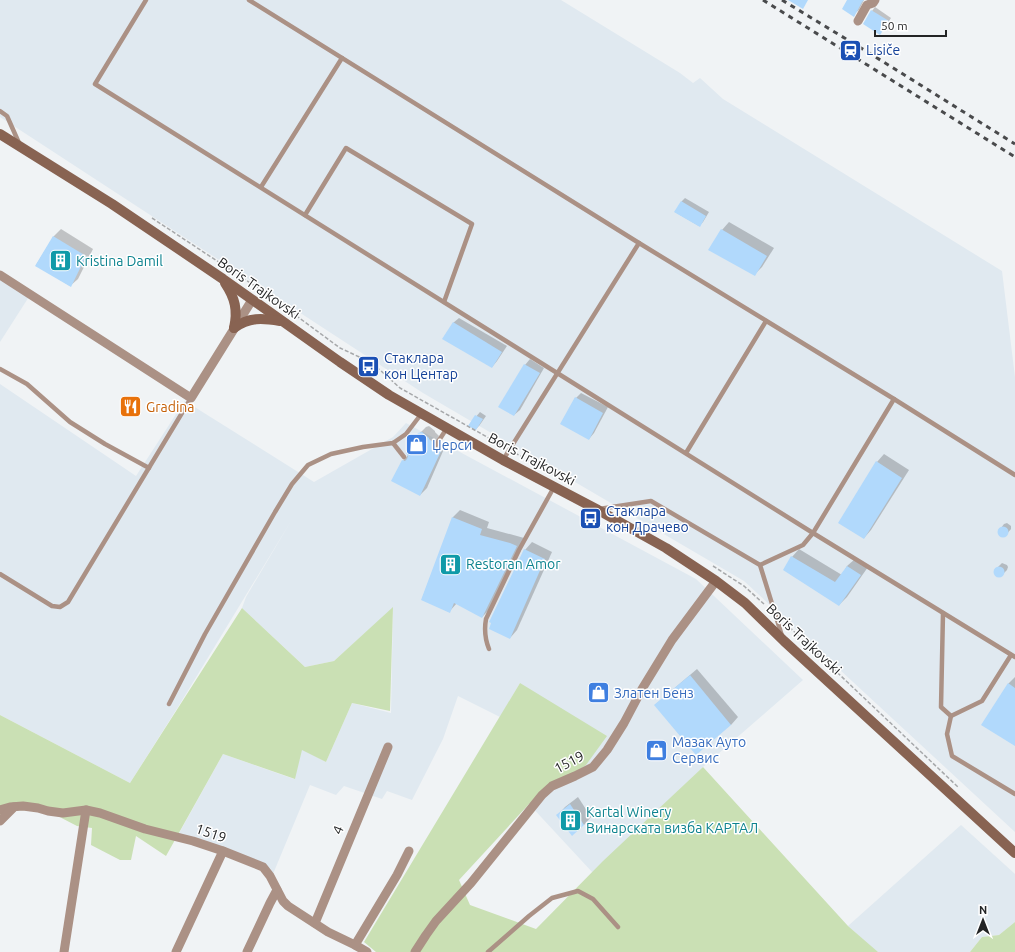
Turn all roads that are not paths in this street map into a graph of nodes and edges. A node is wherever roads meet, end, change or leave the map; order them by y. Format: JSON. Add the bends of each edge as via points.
{"nodes":[{"id":1,"x":146,"y":0,"type":"edge"},
{"id":2,"x":248,"y":0,"type":"edge"},
{"id":3,"x":875,"y":0,"type":"edge"},
{"id":4,"x":858,"y":21,"type":"dead end"},
{"id":5,"x":342,"y":58,"type":"junction"},
{"id":6,"x":0,"y":111,"type":"edge"},
{"id":7,"x":0,"y":134,"type":"edge"},
{"id":8,"x":21,"y":147,"type":"junction"},
{"id":9,"x":261,"y":187,"type":"junction"},
{"id":10,"x":305,"y":215,"type":"junction"},
{"id":11,"x":639,"y":243,"type":"junction"},
{"id":12,"x":0,"y":275,"type":"edge"},
{"id":13,"x":223,"y":279,"type":"junction"},
{"id":14,"x":252,"y":300,"type":"junction"},
{"id":15,"x":444,"y":302,"type":"junction"},
{"id":16,"x":282,"y":321,"type":"junction"},
{"id":17,"x":766,"y":321,"type":"junction"},
{"id":18,"x":234,"y":328,"type":"junction"},
{"id":19,"x":0,"y":369,"type":"edge"},
{"id":20,"x":558,"y":372,"type":"junction"},
{"id":21,"x":190,"y":398,"type":"junction"},
{"id":22,"x":894,"y":399,"type":"junction"},
{"id":23,"x":422,"y":413,"type":"junction"},
{"id":24,"x":447,"y":428,"type":"junction"},
{"id":25,"x":393,"y":443,"type":"junction"},
{"id":26,"x":436,"y":445,"type":"dead end"},
{"id":27,"x":686,"y":453,"type":"junction"},
{"id":28,"x":404,"y":458,"type":"dead end"},
{"id":29,"x":503,"y":460,"type":"junction"},
{"id":30,"x":149,"y":468,"type":"junction"},
{"id":31,"x":1015,"y":475,"type":"edge"},
{"id":32,"x":554,"y":487,"type":"junction"},
{"id":33,"x":598,"y":510,"type":"junction"},
{"id":34,"x":813,"y":532,"type":"junction"},
{"id":35,"x":760,"y":565,"type":"junction"},
{"id":36,"x":0,"y":574,"type":"edge"},
{"id":37,"x":716,"y":581,"type":"junction"},
{"id":38,"x":943,"y":613,"type":"junction"},
{"id":39,"x":784,"y":641,"type":"junction"},
{"id":40,"x":489,"y":649,"type":"dead end"},
{"id":41,"x":1013,"y":656,"type":"edge"},
{"id":42,"x":169,"y":704,"type":"dead end"},
{"id":43,"x":951,"y":716,"type":"junction"},
{"id":44,"x":388,"y":747,"type":"dead end"},
{"id":45,"x":1015,"y":794,"type":"edge"},
{"id":46,"x":15,"y":806,"type":"junction"},
{"id":47,"x":0,"y":810,"type":"edge"},
{"id":48,"x":86,"y":810,"type":"junction"},
{"id":49,"x":0,"y":823,"type":"edge"},
{"id":50,"x":223,"y":851,"type":"junction"},
{"id":51,"x":410,"y":851,"type":"dead end"},
{"id":52,"x":1015,"y":853,"type":"edge"},
{"id":53,"x":277,"y":890,"type":"junction"},
{"id":54,"x":315,"y":923,"type":"junction"},
{"id":55,"x":618,"y":927,"type":"dead end"},
{"id":56,"x":355,"y":945,"type":"junction"},
{"id":57,"x":64,"y":952,"type":"edge"},
{"id":58,"x":176,"y":952,"type":"edge"},
{"id":59,"x":247,"y":952,"type":"edge"},
{"id":60,"x":367,"y":952,"type":"edge"},
{"id":61,"x":415,"y":952,"type":"edge"},
{"id":62,"x":488,"y":952,"type":"edge"}],
"edges":[{"from":1,"to":9,"type":"lane","via":[[95,84]]},
{"from":2,"to":5,"type":"lane"},
{"from":3,"to":4,"type":"street","via":[[867,5]]},
{"from":5,"to":9,"type":"lane"},
{"from":5,"to":11,"type":"lane"},
{"from":6,"to":8,"type":"lane","via":[[7,116]]},
{"from":7,"to":8,"type":"main road","name":"Boris Trajkovski"},
{"from":8,"to":13,"type":"main road","name":"Boris Trajkovski","via":[[112,204]]},
{"from":9,"to":10,"type":"lane"},
{"from":10,"to":15,"type":"lane"},
{"from":10,"to":15,"type":"lane","via":[[346,148],[472,224]]},
{"from":11,"to":17,"type":"lane"},
{"from":11,"to":20,"type":"lane"},
{"from":12,"to":21,"type":"street"},
{"from":13,"to":14,"type":"main road","name":"Boris Trajkovski"},
{"from":13,"to":18,"type":"main road","via":[[236,306]]},
{"from":14,"to":16,"type":"main road","name":"Boris Trajkovski"},
{"from":14,"to":18,"type":"street"},
{"from":15,"to":20,"type":"lane"},
{"from":16,"to":18,"type":"main road","via":[[255,319]]},
{"from":16,"to":23,"type":"main road","name":"Boris Trajkovski","via":[[389,395]]},
{"from":17,"to":22,"type":"lane"},
{"from":17,"to":27,"type":"lane"},
{"from":18,"to":21,"type":"street"},
{"from":19,"to":30,"type":"lane","via":[[27,384],[70,422]]},
{"from":20,"to":27,"type":"lane"},
{"from":20,"to":29,"type":"lane"},
{"from":21,"to":30,"type":"lane"},
{"from":22,"to":31,"type":"lane"},
{"from":22,"to":34,"type":"lane"},
{"from":23,"to":24,"type":"main road","name":"Boris Trajkovski"},
{"from":23,"to":25,"type":"lane","via":[[406,434]]},
{"from":24,"to":26,"type":"lane"},
{"from":24,"to":29,"type":"main road","name":"Boris Trajkovski"},
{"from":25,"to":28,"type":"lane"},
{"from":25,"to":42,"type":"lane","via":[[330,454],[308,465],[292,484],[267,526]]},
{"from":27,"to":34,"type":"lane"},
{"from":29,"to":32,"type":"main road","name":"Boris Trajkovski"},
{"from":30,"to":36,"type":"lane","via":[[68,602],[60,607],[52,606]]},
{"from":32,"to":33,"type":"main road","name":"Boris Trajkovski"},
{"from":32,"to":40,"type":"lane","via":[[519,550],[486,619],[485,639]]},
{"from":33,"to":35,"type":"lane","via":[[651,502]]},
{"from":33,"to":37,"type":"main road","name":"Boris Trajkovski","via":[[666,548]]},
{"from":34,"to":35,"type":"lane","via":[[803,546]]},
{"from":34,"to":38,"type":"lane"},
{"from":35,"to":39,"type":"lane"},
{"from":37,"to":39,"type":"main road","name":"Boris Trajkovski","via":[[745,603]]},
{"from":37,"to":61,"type":"street","name":"1519","via":[[672,640],[607,750],[593,767],[552,786],[542,795],[471,883],[436,921]]},
{"from":38,"to":41,"type":"lane"},
{"from":38,"to":43,"type":"lane","via":[[941,707]]},
{"from":39,"to":52,"type":"main road","name":"Boris Trajkovski"},
{"from":41,"to":43,"type":"lane","via":[[982,701]]},
{"from":43,"to":45,"type":"lane","via":[[947,734],[952,756]]},
{"from":44,"to":54,"type":"street","name":"4"},
{"from":46,"to":47,"type":"street","name":"1519"},
{"from":46,"to":48,"type":"street","name":"1519","via":[[63,813]]},
{"from":46,"to":49,"type":"street"},
{"from":48,"to":50,"type":"street","name":"1519"},
{"from":48,"to":57,"type":"street"},
{"from":50,"to":53,"type":"street","name":"1519","via":[[263,867]]},
{"from":50,"to":58,"type":"street"},
{"from":51,"to":56,"type":"street"},
{"from":53,"to":54,"type":"street","name":"1519","via":[[288,906]]},
{"from":53,"to":59,"type":"street"},
{"from":54,"to":56,"type":"street","name":"1519"},
{"from":55,"to":62,"type":"lane","via":[[594,899],[578,891],[552,898]]},
{"from":56,"to":60,"type":"street","name":"1519"}]}
